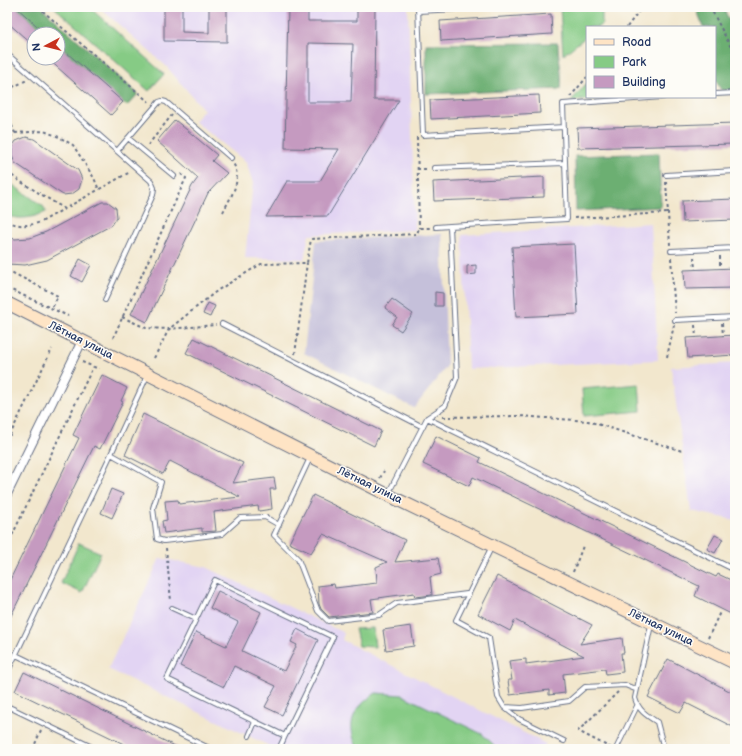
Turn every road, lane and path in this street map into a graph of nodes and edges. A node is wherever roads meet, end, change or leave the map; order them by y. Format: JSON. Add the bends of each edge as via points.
{"nodes":[{"id":1,"x":38,"y":7,"type":"edge"},
{"id":2,"x":485,"y":7,"type":"edge"},
{"id":3,"x":496,"y":7,"type":"edge"},
{"id":4,"x":642,"y":7,"type":"edge"},
{"id":5,"x":711,"y":8,"type":"edge"},
{"id":6,"x":418,"y":9,"type":"edge"},
{"id":7,"x":720,"y":10,"type":"dead end"},
{"id":8,"x":628,"y":26,"type":"edge"},
{"id":9,"x":7,"y":54,"type":"edge"},
{"id":10,"x":735,"y":56,"type":"edge"},
{"id":11,"x":32,"y":77,"type":"junction"},
{"id":12,"x":586,"y":78,"type":"edge"},
{"id":13,"x":7,"y":90,"type":"edge"},
{"id":14,"x":735,"y":93,"type":"edge"},
{"id":15,"x":716,"y":94,"type":"edge"},
{"id":16,"x":649,"y":98,"type":"edge"},
{"id":17,"x":563,"y":104,"type":"junction"},
{"id":18,"x":155,"y":107,"type":"junction"},
{"id":19,"x":176,"y":110,"type":"junction"},
{"id":20,"x":7,"y":114,"type":"edge"},
{"id":21,"x":564,"y":127,"type":"junction"},
{"id":22,"x":15,"y":133,"type":"junction"},
{"id":23,"x":128,"y":138,"type":"junction"},
{"id":24,"x":7,"y":140,"type":"edge"},
{"id":25,"x":152,"y":149,"type":"dead end"},
{"id":26,"x":117,"y":151,"type":"junction"},
{"id":27,"x":231,"y":158,"type":"joint"},
{"id":28,"x":565,"y":163,"type":"junction"},
{"id":29,"x":434,"y":168,"type":"joint"},
{"id":30,"x":136,"y":169,"type":"junction"},
{"id":31,"x":418,"y":169,"type":"dead end"},
{"id":32,"x":735,"y":171,"type":"edge"},
{"id":33,"x":7,"y":172,"type":"edge"},
{"id":34,"x":180,"y":173,"type":"dead end"},
{"id":35,"x":666,"y":174,"type":"joint"},
{"id":36,"x":174,"y":176,"type":"dead end"},
{"id":37,"x":99,"y":190,"type":"junction"},
{"id":38,"x":65,"y":209,"type":"junction"},
{"id":39,"x":223,"y":212,"type":"dead end"},
{"id":40,"x":668,"y":213,"type":"junction"},
{"id":41,"x":567,"y":219,"type":"junction"},
{"id":42,"x":7,"y":221,"type":"edge"},
{"id":43,"x":450,"y":226,"type":"junction"},
{"id":44,"x":436,"y":228,"type":"joint"},
{"id":45,"x":719,"y":248,"type":"junction"},
{"id":46,"x":735,"y":248,"type":"edge"},
{"id":47,"x":694,"y":250,"type":"junction"},
{"id":48,"x":671,"y":251,"type":"junction"},
{"id":49,"x":307,"y":263,"type":"junction"},
{"id":50,"x":720,"y":268,"type":"dead end"},
{"id":51,"x":694,"y":269,"type":"dead end"},
{"id":52,"x":7,"y":270,"type":"edge"},
{"id":53,"x":7,"y":288,"type":"edge"},
{"id":54,"x":105,"y":300,"type":"dead end"},
{"id":55,"x":7,"y":304,"type":"edge"},
{"id":56,"x":52,"y":308,"type":"junction"},
{"id":57,"x":68,"y":316,"type":"dead end"},
{"id":58,"x":122,"y":317,"type":"junction"},
{"id":59,"x":735,"y":317,"type":"edge"},
{"id":60,"x":722,"y":318,"type":"junction"},
{"id":61,"x":695,"y":319,"type":"junction"},
{"id":62,"x":675,"y":320,"type":"junction"},
{"id":63,"x":222,"y":324,"type":"joint"},
{"id":64,"x":169,"y":328,"type":"junction"},
{"id":65,"x":723,"y":336,"type":"dead end"},
{"id":66,"x":113,"y":338,"type":"dead end"},
{"id":67,"x":696,"y":338,"type":"dead end"},
{"id":68,"x":82,"y":341,"type":"junction"},
{"id":69,"x":52,"y":349,"type":"dead end"},
{"id":70,"x":668,"y":357,"type":"dead end"},
{"id":71,"x":154,"y":358,"type":"dead end"},
{"id":72,"x":294,"y":361,"type":"junction"},
{"id":73,"x":93,"y":366,"type":"dead end"},
{"id":74,"x":148,"y":374,"type":"junction"},
{"id":75,"x":427,"y":418,"type":"junction"},
{"id":76,"x":423,"y":427,"type":"junction"},
{"id":77,"x":7,"y":441,"type":"edge"},
{"id":78,"x":682,"y":451,"type":"dead end"},
{"id":79,"x":111,"y":454,"type":"junction"},
{"id":80,"x":311,"y":456,"type":"junction"},
{"id":81,"x":384,"y":470,"type":"dead end"},
{"id":82,"x":380,"y":480,"type":"dead end"},
{"id":83,"x":7,"y":494,"type":"edge"},
{"id":84,"x":388,"y":495,"type":"junction"},
{"id":85,"x":280,"y":525,"type":"junction"},
{"id":86,"x":164,"y":541,"type":"junction"},
{"id":87,"x":492,"y":545,"type":"junction"},
{"id":88,"x":7,"y":546,"type":"edge"},
{"id":89,"x":583,"y":546,"type":"dead end"},
{"id":90,"x":735,"y":570,"type":"edge"},
{"id":91,"x":573,"y":572,"type":"dead end"},
{"id":92,"x":467,"y":594,"type":"junction"},
{"id":93,"x":172,"y":608,"type":"joint"},
{"id":94,"x":720,"y":612,"type":"dead end"},
{"id":95,"x":196,"y":620,"type":"junction"},
{"id":96,"x":652,"y":622,"type":"junction"},
{"id":97,"x":708,"y":639,"type":"dead end"},
{"id":98,"x":16,"y":654,"type":"junction"},
{"id":99,"x":733,"y":661,"type":"edge"},
{"id":100,"x":7,"y":673,"type":"edge"},
{"id":101,"x":625,"y":685,"type":"junction"},
{"id":102,"x":635,"y":689,"type":"junction"},
{"id":103,"x":7,"y":706,"type":"edge"},
{"id":104,"x":637,"y":706,"type":"junction"},
{"id":105,"x":504,"y":707,"type":"junction"},
{"id":106,"x":256,"y":722,"type":"junction"},
{"id":107,"x":44,"y":724,"type":"junction"},
{"id":108,"x":248,"y":736,"type":"dead end"},
{"id":109,"x":285,"y":736,"type":"junction"},
{"id":110,"x":564,"y":741,"type":"dead end"},
{"id":111,"x":43,"y":749,"type":"edge"},
{"id":112,"x":96,"y":749,"type":"edge"},
{"id":113,"x":211,"y":749,"type":"edge"},
{"id":114,"x":279,"y":749,"type":"edge"},
{"id":115,"x":615,"y":749,"type":"edge"},
{"id":116,"x":664,"y":749,"type":"edge"}],
"edges":[{"from":1,"to":18,"type":"path"},
{"from":2,"to":3,"type":"lane"},
{"from":2,"to":6,"type":"lane"},
{"from":4,"to":8,"type":"path"},
{"from":5,"to":7,"type":"path"},
{"from":5,"to":10,"type":"path"},
{"from":6,"to":21,"type":"lane","via":[[423,135]]},
{"from":9,"to":11,"type":"lane"},
{"from":11,"to":13,"type":"path"},
{"from":11,"to":26,"type":"lane"},
{"from":12,"to":17,"type":"path"},
{"from":14,"to":15,"type":"lane"},
{"from":16,"to":17,"type":"lane"},
{"from":17,"to":21,"type":"lane"},
{"from":18,"to":19,"type":"lane","via":[[162,101]]},
{"from":18,"to":23,"type":"lane"},
{"from":19,"to":25,"type":"path","via":[[147,144]]},
{"from":19,"to":27,"type":"lane"},
{"from":20,"to":22,"type":"path"},
{"from":21,"to":28,"type":"lane"},
{"from":22,"to":24,"type":"path"},
{"from":22,"to":37,"type":"path","via":[[44,131],[73,145]]},
{"from":23,"to":26,"type":"lane"},
{"from":23,"to":36,"type":"lane"},
{"from":26,"to":30,"type":"lane"},
{"from":27,"to":39,"type":"path","via":[[236,168],[237,184]]},
{"from":28,"to":29,"type":"lane"},
{"from":28,"to":41,"type":"lane"},
{"from":29,"to":31,"type":"path"},
{"from":30,"to":37,"type":"path"},
{"from":30,"to":54,"type":"lane","via":[[151,181],[153,195]]},
{"from":32,"to":35,"type":"lane"},
{"from":33,"to":38,"type":"path"},
{"from":34,"to":58,"type":"path","via":[[186,178]]},
{"from":35,"to":40,"type":"path"},
{"from":37,"to":38,"type":"path"},
{"from":38,"to":42,"type":"path","via":[[28,226]]},
{"from":40,"to":41,"type":"path"},
{"from":40,"to":48,"type":"path"},
{"from":41,"to":43,"type":"lane"},
{"from":43,"to":44,"type":"lane"},
{"from":43,"to":75,"type":"lane","via":[[457,377],[445,406]]},
{"from":44,"to":49,"type":"path","via":[[419,228],[417,234],[311,239]]},
{"from":45,"to":46,"type":"lane"},
{"from":45,"to":47,"type":"lane"},
{"from":45,"to":50,"type":"path"},
{"from":47,"to":48,"type":"lane"},
{"from":47,"to":51,"type":"path"},
{"from":48,"to":62,"type":"path"},
{"from":49,"to":64,"type":"path","via":[[261,264],[218,290]]},
{"from":49,"to":72,"type":"path"},
{"from":52,"to":56,"type":"path","via":[[58,296]]},
{"from":53,"to":56,"type":"path"},
{"from":55,"to":68,"type":"street","name":"Лётная улица"},
{"from":56,"to":57,"type":"path"},
{"from":58,"to":64,"type":"path","via":[[146,328]]},
{"from":58,"to":66,"type":"path"},
{"from":59,"to":60,"type":"lane"},
{"from":60,"to":61,"type":"lane"},
{"from":60,"to":65,"type":"path"},
{"from":61,"to":62,"type":"lane"},
{"from":61,"to":67,"type":"path"},
{"from":62,"to":70,"type":"path"},
{"from":63,"to":64,"type":"path"},
{"from":63,"to":72,"type":"lane"},
{"from":64,"to":71,"type":"path"},
{"from":68,"to":74,"type":"street","name":"Лётная улица"},
{"from":68,"to":83,"type":"street"},
{"from":69,"to":77,"type":"path"},
{"from":72,"to":76,"type":"lane"},
{"from":73,"to":88,"type":"path"},
{"from":74,"to":79,"type":"lane"},
{"from":74,"to":80,"type":"street","name":"Лётная улица"},
{"from":75,"to":76,"type":"lane"},
{"from":75,"to":78,"type":"path","via":[[519,416],[588,421]]},
{"from":75,"to":90,"type":"lane"},
{"from":76,"to":84,"type":"lane"},
{"from":79,"to":86,"type":"lane","via":[[161,482],[153,508],[157,539]]},
{"from":79,"to":98,"type":"lane"},
{"from":80,"to":84,"type":"street","name":"Лётная улица"},
{"from":80,"to":85,"type":"lane"},
{"from":81,"to":82,"type":"path"},
{"from":84,"to":87,"type":"street","name":"Лётная улица"},
{"from":85,"to":86,"type":"lane","via":[[265,517],[240,518],[222,534]]},
{"from":85,"to":92,"type":"lane","via":[[274,535],[298,559],[318,611],[328,621],[379,615],[397,604]]},
{"from":86,"to":93,"type":"path"},
{"from":87,"to":92,"type":"lane"},
{"from":87,"to":96,"type":"street","name":"Лётная улица"},
{"from":89,"to":91,"type":"path"},
{"from":92,"to":105,"type":"lane","via":[[456,620],[489,638],[498,697]]},
{"from":93,"to":95,"type":"lane"},
{"from":94,"to":97,"type":"path"},
{"from":95,"to":106,"type":"lane","via":[[167,679]]},
{"from":95,"to":109,"type":"lane","via":[[215,580],[333,637]]},
{"from":96,"to":99,"type":"street","name":"Лётная улица"},
{"from":96,"to":102,"type":"lane"},
{"from":98,"to":100,"type":"lane"},
{"from":98,"to":113,"type":"lane"},
{"from":101,"to":102,"type":"lane"},
{"from":101,"to":105,"type":"lane","via":[[585,687],[569,700],[522,708]]},
{"from":101,"to":115,"type":"path","via":[[578,732]]},
{"from":102,"to":104,"type":"lane"},
{"from":103,"to":107,"type":"lane"},
{"from":104,"to":115,"type":"lane"},
{"from":104,"to":116,"type":"lane","via":[[657,722]]},
{"from":105,"to":110,"type":"lane","via":[[518,719]]},
{"from":106,"to":108,"type":"lane"},
{"from":106,"to":109,"type":"lane"},
{"from":107,"to":111,"type":"path","via":[[35,744]]},
{"from":107,"to":112,"type":"lane"},
{"from":109,"to":114,"type":"lane"}]}
